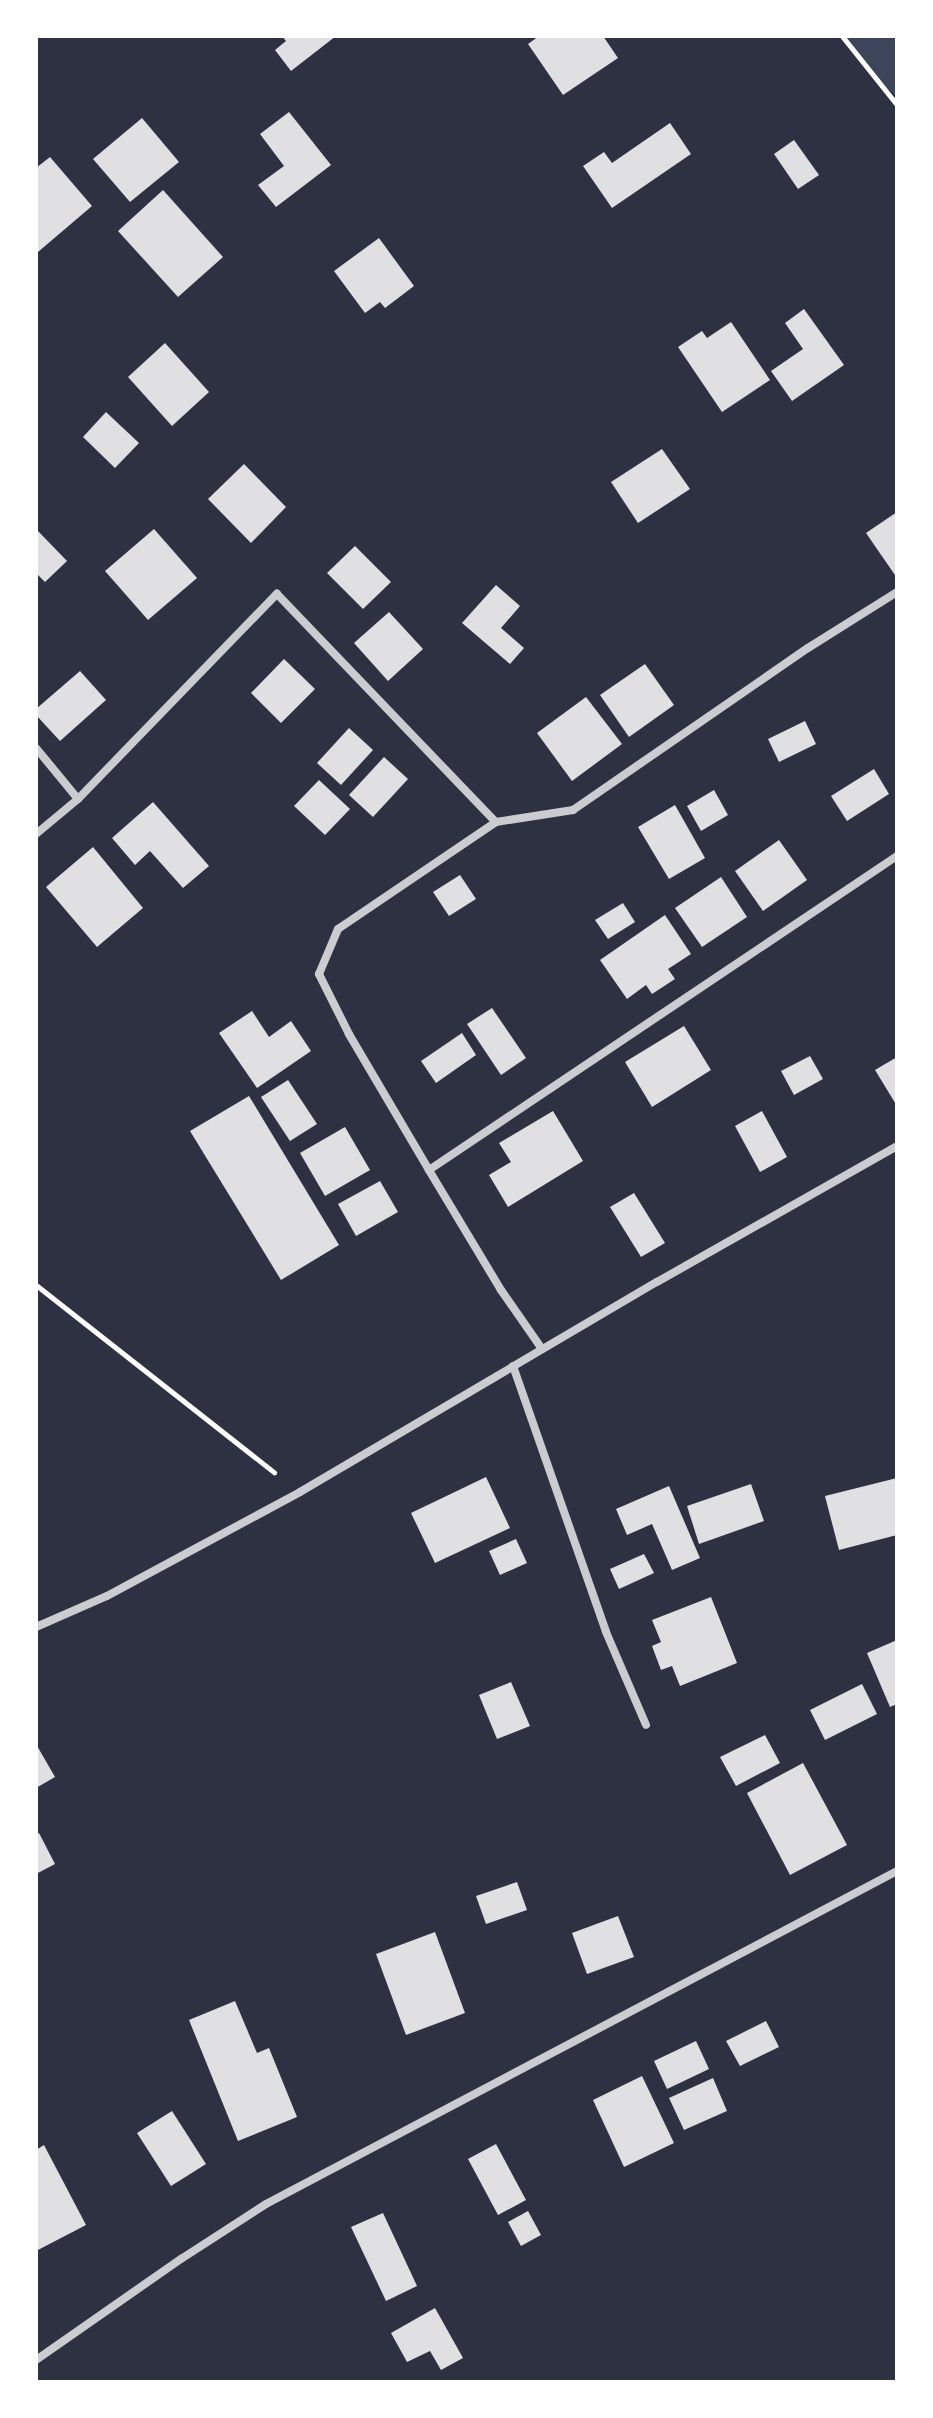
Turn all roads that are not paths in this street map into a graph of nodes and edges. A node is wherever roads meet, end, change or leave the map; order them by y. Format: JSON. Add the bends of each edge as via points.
{"nodes":[{"id":1,"x":897,"y":592,"type":"edge"},
{"id":2,"x":36,"y":748,"type":"edge"},
{"id":3,"x":78,"y":799,"type":"junction"},
{"id":4,"x":496,"y":822,"type":"junction"},
{"id":5,"x":36,"y":834,"type":"edge"},
{"id":6,"x":897,"y":856,"type":"edge"},
{"id":7,"x":897,"y":1146,"type":"edge"},
{"id":8,"x":429,"y":1170,"type":"junction"},
{"id":9,"x":542,"y":1349,"type":"junction"},
{"id":10,"x":513,"y":1366,"type":"junction"},
{"id":11,"x":36,"y":1627,"type":"edge"},
{"id":12,"x":646,"y":1725,"type":"dead end"},
{"id":13,"x":897,"y":1871,"type":"edge"},
{"id":14,"x":36,"y":2360,"type":"edge"}],
"edges":[{"from":1,"to":4,"type":"street","via":[[573,810]]},
{"from":2,"to":3,"type":"street"},
{"from":3,"to":4,"type":"street","via":[[277,594]]},
{"from":3,"to":5,"type":"street"},
{"from":4,"to":8,"type":"street","via":[[338,929],[319,974]]},
{"from":6,"to":8,"type":"street"},
{"from":7,"to":9,"type":"street"},
{"from":8,"to":9,"type":"street"},
{"from":9,"to":10,"type":"street"},
{"from":10,"to":11,"type":"street","via":[[300,1492],[107,1596]]},
{"from":10,"to":12,"type":"street","via":[[606,1632]]},
{"from":13,"to":14,"type":"street","via":[[266,2204]]}]}
